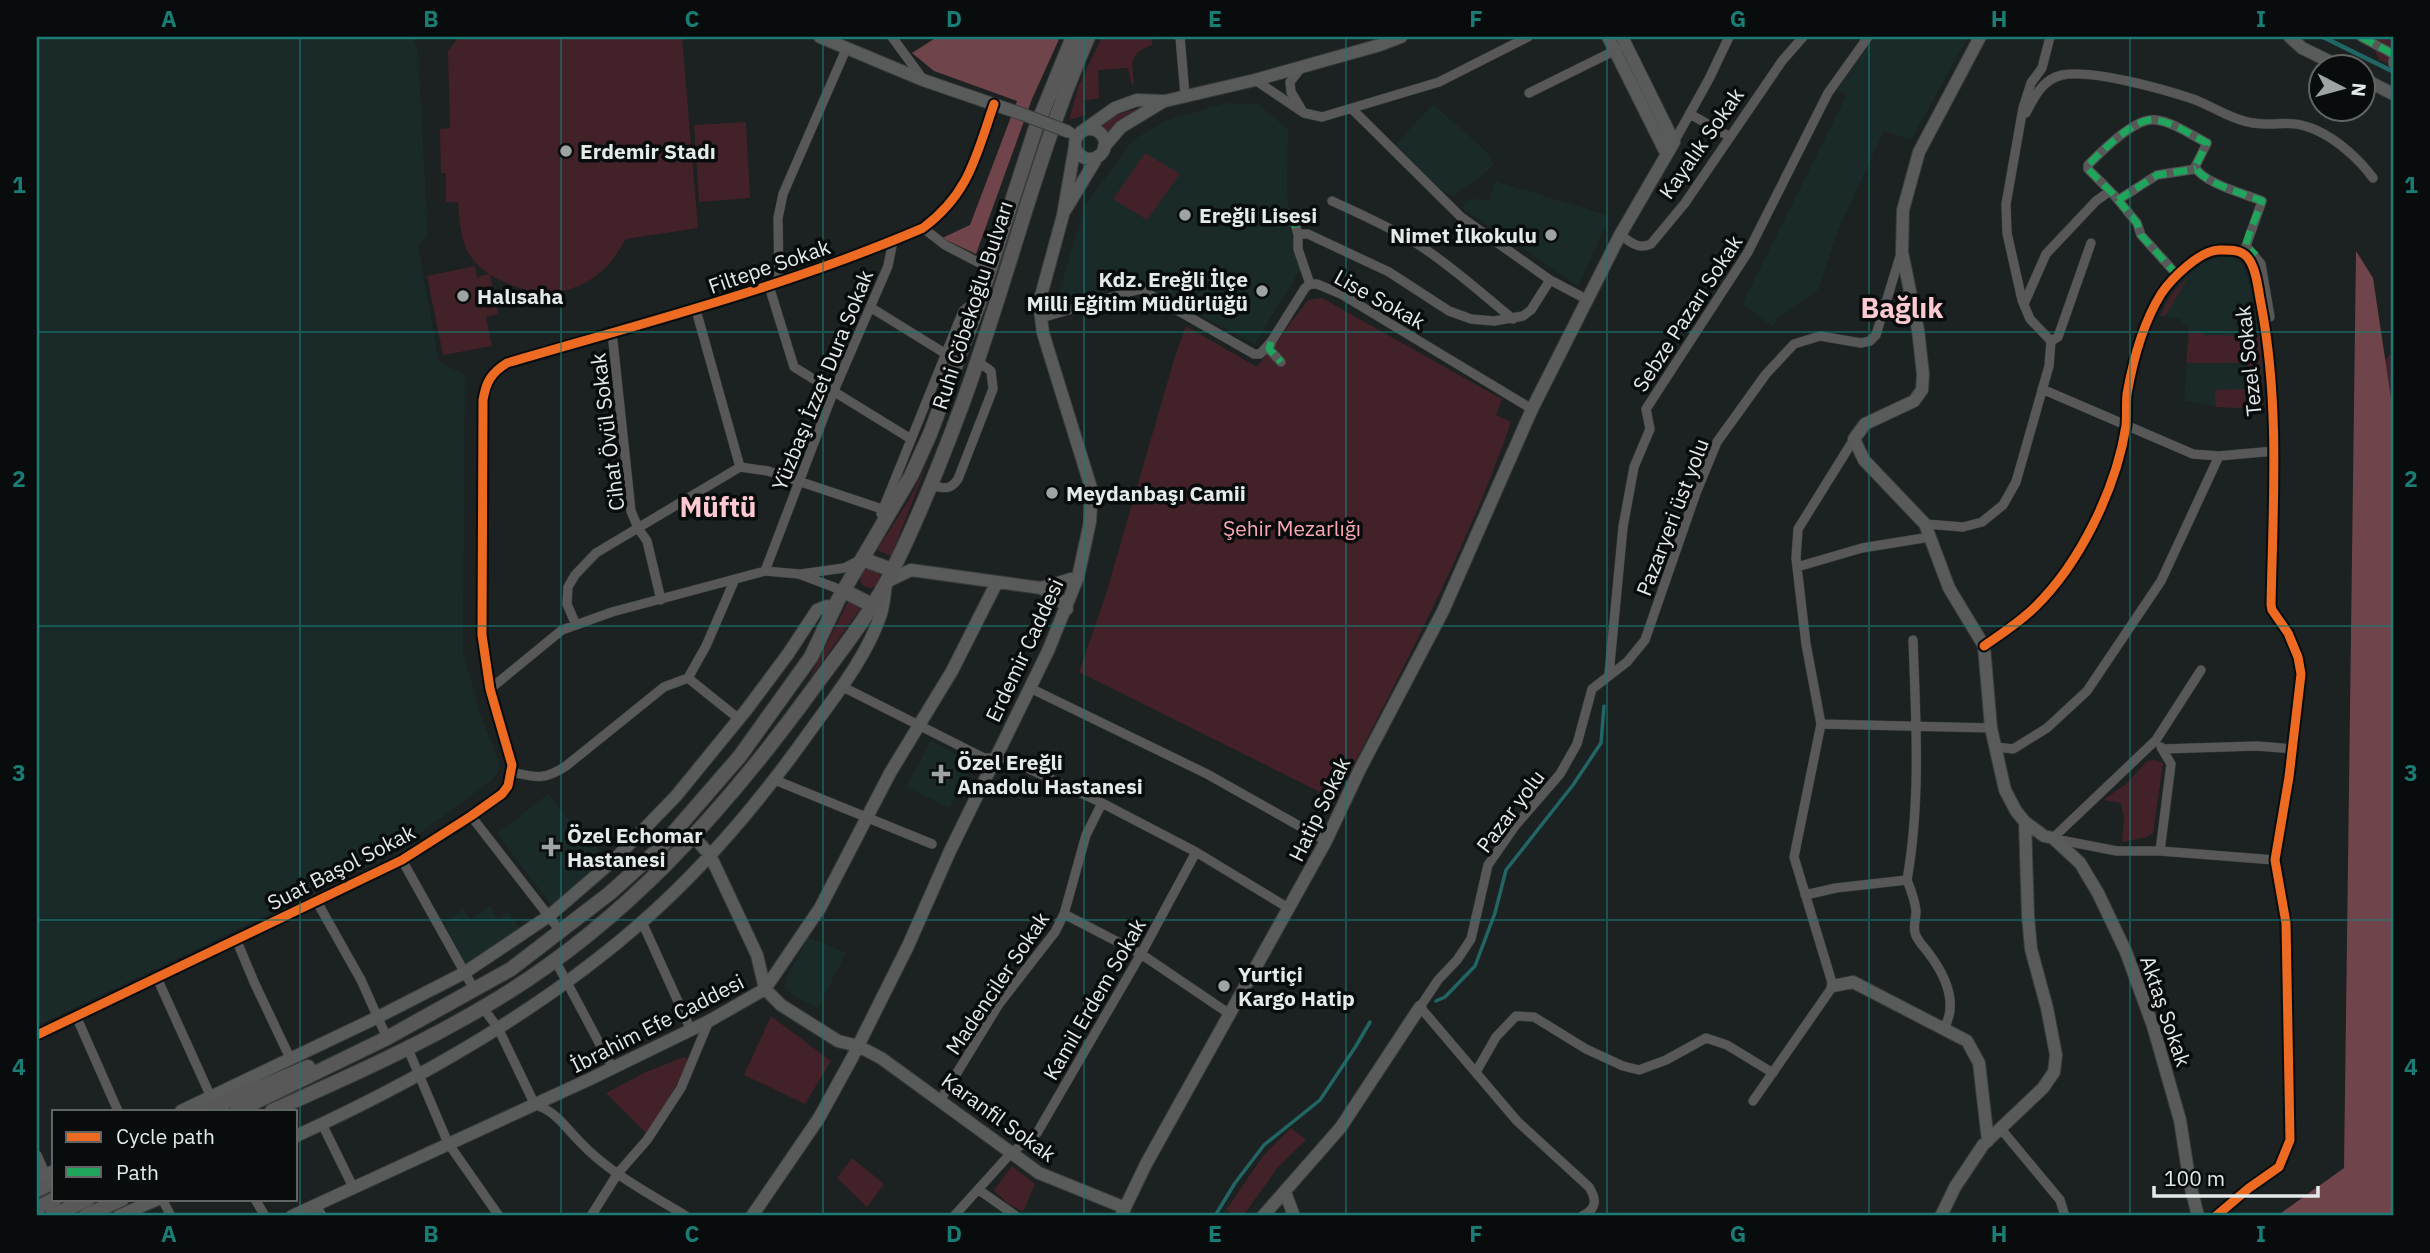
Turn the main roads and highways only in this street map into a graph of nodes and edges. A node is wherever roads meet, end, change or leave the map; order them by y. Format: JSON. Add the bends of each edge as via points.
{"nodes":[{"id":1,"x":1073,"y":37,"type":"edge"},
{"id":2,"x":1088,"y":37,"type":"edge"},
{"id":3,"x":862,"y":559,"type":"junction"},
{"id":4,"x":889,"y":576,"type":"junction"},
{"id":5,"x":844,"y":591,"type":"junction"},
{"id":6,"x":872,"y":605,"type":"junction"},
{"id":7,"x":353,"y":1055,"type":"junction"},
{"id":8,"x":363,"y":1070,"type":"junction"},
{"id":9,"x":208,"y":1104,"type":"edge"},
{"id":10,"x":239,"y":1110,"type":"edge"},
{"id":11,"x":274,"y":1110,"type":"edge"},
{"id":12,"x":293,"y":1110,"type":"edge"},
{"id":13,"x":48,"y":1177,"type":"edge"},
{"id":14,"x":37,"y":1190,"type":"edge"},
{"id":15,"x":53,"y":1200,"type":"edge"},
{"id":16,"x":86,"y":1200,"type":"edge"},
{"id":17,"x":120,"y":1200,"type":"edge"},
{"id":18,"x":37,"y":1208,"type":"edge"},
{"id":19,"x":52,"y":1216,"type":"edge"},
{"id":20,"x":85,"y":1216,"type":"edge"}],
"edges":[{"from":1,"to":3,"type":"main road","name":"Ruhi Cöbekoğlu Bulvarı","via":[[1035,130],[978,306],[930,434]]},
{"from":2,"to":4,"type":"main road","name":"Ruhi Cöbekoğlu Bulvarı","via":[[1052,125],[977,361]]},
{"from":3,"to":4,"type":"main road"},
{"from":3,"to":5,"type":"main road","name":"Ruhi Cöbekoğlu Bulvarı"},
{"from":4,"to":6,"type":"main road","name":"Ruhi Cöbekoğlu Bulvarı"},
{"from":5,"to":6,"type":"main road"},
{"from":5,"to":7,"type":"main road","name":"Ruhi Cöbekoğlu Bulvarı","via":[[811,657],[740,756],[660,847],[610,893],[511,969]]},
{"from":6,"to":8,"type":"main road","name":"Ruhi Cöbekoğlu Bulvarı","via":[[781,733],[694,837],[622,907],[483,1008]]},
{"from":7,"to":9,"type":"main road"},
{"from":7,"to":10,"type":"main road"},
{"from":8,"to":11,"type":"main road"},
{"from":8,"to":12,"type":"main road"},
{"from":13,"to":14,"type":"main road"},
{"from":15,"to":18,"type":"main road"},
{"from":16,"to":19,"type":"main road"},
{"from":17,"to":20,"type":"main road"}]}
